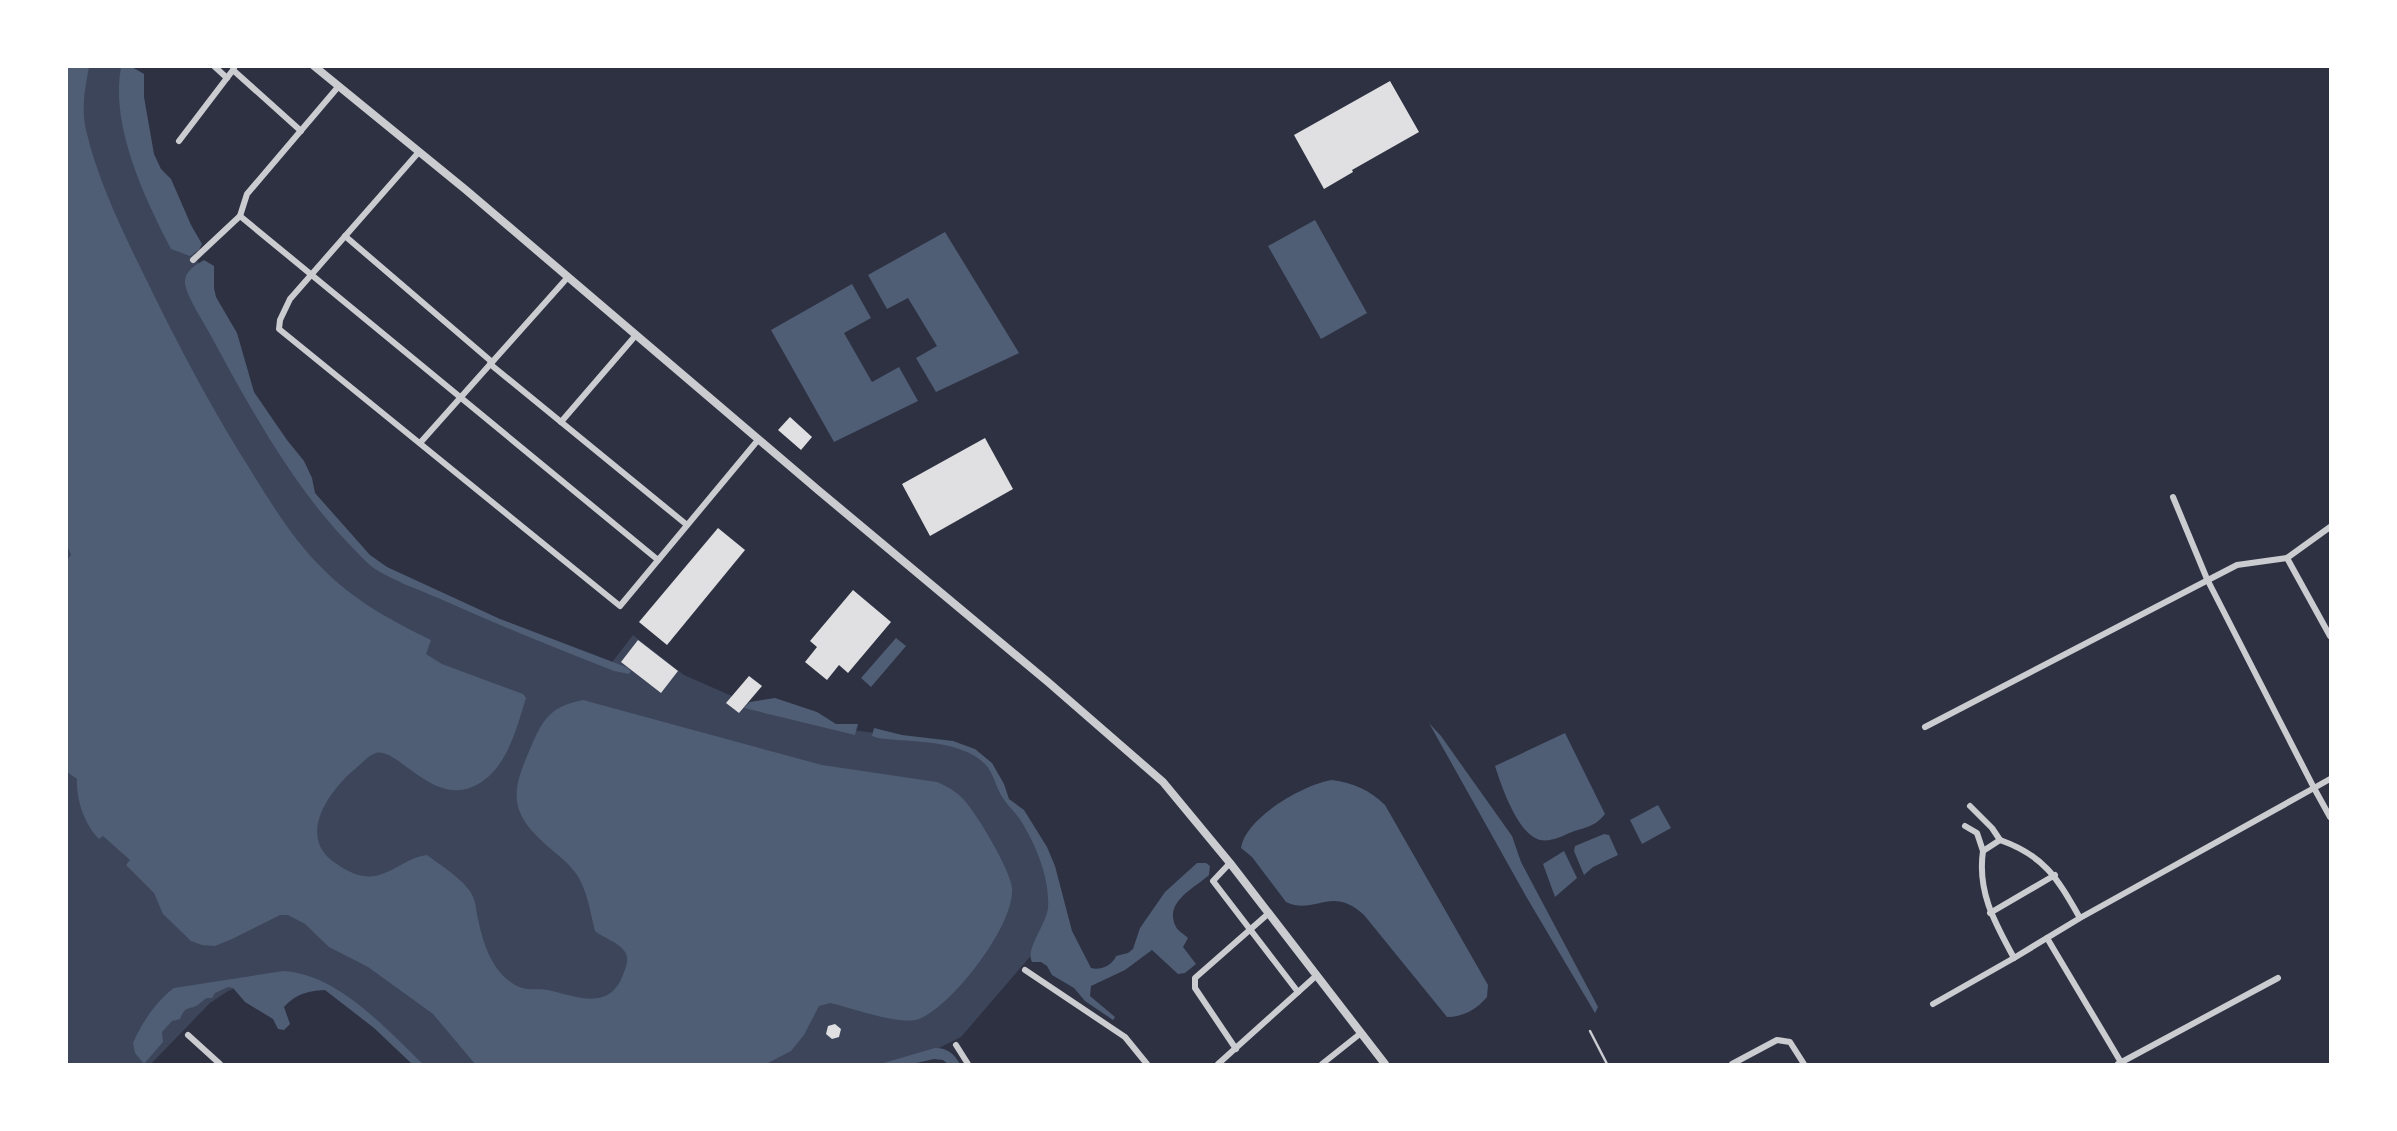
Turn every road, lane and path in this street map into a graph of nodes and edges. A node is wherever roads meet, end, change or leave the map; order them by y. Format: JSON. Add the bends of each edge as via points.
{"nodes":[{"id":1,"x":215,"y":66,"type":"edge"},
{"id":2,"x":314,"y":66,"type":"edge"},
{"id":3,"x":234,"y":68,"type":"edge"},
{"id":4,"x":227,"y":78,"type":"junction"},
{"id":5,"x":338,"y":87,"type":"junction"},
{"id":6,"x":301,"y":131,"type":"junction"},
{"id":7,"x":179,"y":141,"type":"dead end"},
{"id":8,"x":418,"y":153,"type":"junction"},
{"id":9,"x":240,"y":216,"type":"junction"},
{"id":10,"x":345,"y":236,"type":"junction"},
{"id":11,"x":193,"y":260,"type":"dead end"},
{"id":12,"x":311,"y":275,"type":"junction"},
{"id":13,"x":568,"y":277,"type":"junction"},
{"id":14,"x":636,"y":335,"type":"junction"},
{"id":15,"x":491,"y":363,"type":"junction"},
{"id":16,"x":460,"y":397,"type":"junction"},
{"id":17,"x":561,"y":422,"type":"junction"},
{"id":18,"x":758,"y":440,"type":"junction"},
{"id":19,"x":420,"y":443,"type":"junction"},
{"id":20,"x":2173,"y":497,"type":"dead end"},
{"id":21,"x":687,"y":525,"type":"junction"},
{"id":22,"x":2330,"y":527,"type":"edge"},
{"id":23,"x":2287,"y":558,"type":"junction"},
{"id":24,"x":658,"y":560,"type":"junction"},
{"id":25,"x":2207,"y":579,"type":"junction"},
{"id":26,"x":2330,"y":636,"type":"edge"},
{"id":27,"x":1925,"y":726,"type":"dead end"},
{"id":28,"x":2330,"y":779,"type":"edge"},
{"id":29,"x":2314,"y":788,"type":"junction"},
{"id":30,"x":1970,"y":806,"type":"dead end"},
{"id":31,"x":2330,"y":817,"type":"edge"},
{"id":32,"x":1965,"y":826,"type":"dead end"},
{"id":33,"x":2000,"y":840,"type":"junction"},
{"id":34,"x":1983,"y":851,"type":"junction"},
{"id":35,"x":1230,"y":863,"type":"junction"},
{"id":36,"x":2055,"y":875,"type":"junction"},
{"id":37,"x":1269,"y":913,"type":"junction"},
{"id":38,"x":1990,"y":913,"type":"junction"},
{"id":39,"x":2080,"y":918,"type":"junction"},
{"id":40,"x":1250,"y":930,"type":"junction"},
{"id":41,"x":2047,"y":939,"type":"junction"},
{"id":42,"x":2014,"y":958,"type":"junction"},
{"id":43,"x":1025,"y":970,"type":"dead end"},
{"id":44,"x":1317,"y":975,"type":"junction"},
{"id":45,"x":2278,"y":978,"type":"dead end"},
{"id":46,"x":1298,"y":992,"type":"junction"},
{"id":47,"x":1933,"y":1004,"type":"dead end"},
{"id":48,"x":1590,"y":1031,"type":"dead end"},
{"id":49,"x":1361,"y":1033,"type":"junction"},
{"id":50,"x":188,"y":1035,"type":"dead end"},
{"id":51,"x":956,"y":1045,"type":"dead end"},
{"id":52,"x":1236,"y":1049,"type":"junction"},
{"id":53,"x":2121,"y":1064,"type":"edge"},
{"id":54,"x":220,"y":1065,"type":"edge"},
{"id":55,"x":968,"y":1065,"type":"edge"},
{"id":56,"x":1147,"y":1065,"type":"edge"},
{"id":57,"x":1218,"y":1065,"type":"edge"},
{"id":58,"x":1322,"y":1065,"type":"edge"},
{"id":59,"x":1385,"y":1065,"type":"edge"},
{"id":60,"x":1607,"y":1065,"type":"edge"},
{"id":61,"x":1732,"y":1065,"type":"edge"},
{"id":62,"x":1804,"y":1065,"type":"edge"}],
"edges":[{"from":1,"to":4,"type":"street"},
{"from":2,"to":5,"type":"street"},
{"from":3,"to":4,"type":"street"},
{"from":3,"to":6,"type":"street"},
{"from":4,"to":7,"type":"street"},
{"from":5,"to":6,"type":"street"},
{"from":5,"to":8,"type":"street"},
{"from":6,"to":9,"type":"street","via":[[247,194]]},
{"from":8,"to":10,"type":"street"},
{"from":8,"to":13,"type":"street"},
{"from":9,"to":11,"type":"street"},
{"from":9,"to":12,"type":"street"},
{"from":10,"to":12,"type":"street"},
{"from":10,"to":15,"type":"street"},
{"from":12,"to":16,"type":"street"},
{"from":12,"to":19,"type":"street","via":[[290,299],[279,329]]},
{"from":13,"to":14,"type":"street"},
{"from":13,"to":15,"type":"street"},
{"from":14,"to":17,"type":"street"},
{"from":14,"to":18,"type":"street"},
{"from":15,"to":16,"type":"street"},
{"from":15,"to":17,"type":"street"},
{"from":16,"to":19,"type":"street"},
{"from":16,"to":24,"type":"street"},
{"from":17,"to":21,"type":"street"},
{"from":18,"to":21,"type":"street"},
{"from":18,"to":35,"type":"street","via":[[1163,782]]},
{"from":19,"to":24,"type":"street","via":[[620,606]]},
{"from":20,"to":25,"type":"street"},
{"from":21,"to":24,"type":"street"},
{"from":22,"to":23,"type":"street"},
{"from":23,"to":25,"type":"street","via":[[2237,565]]},
{"from":23,"to":26,"type":"street"},
{"from":25,"to":27,"type":"street"},
{"from":25,"to":29,"type":"street"},
{"from":28,"to":29,"type":"street"},
{"from":29,"to":31,"type":"street"},
{"from":29,"to":39,"type":"street"},
{"from":30,"to":33,"type":"street"},
{"from":32,"to":34,"type":"street","via":[[1977,833]]},
{"from":33,"to":34,"type":"street"},
{"from":33,"to":36,"type":"street","via":[[2022,848]]},
{"from":34,"to":38,"type":"street","via":[[1981,882]]},
{"from":35,"to":37,"type":"street"},
{"from":35,"to":40,"type":"street","via":[[1213,881]]},
{"from":36,"to":38,"type":"street"},
{"from":36,"to":39,"type":"street"},
{"from":37,"to":40,"type":"street"},
{"from":37,"to":44,"type":"street"},
{"from":38,"to":42,"type":"street"},
{"from":39,"to":41,"type":"street"},
{"from":40,"to":46,"type":"street"},
{"from":40,"to":52,"type":"street","via":[[1195,978],[1195,988]]},
{"from":41,"to":42,"type":"street"},
{"from":41,"to":53,"type":"street"},
{"from":42,"to":47,"type":"street"},
{"from":43,"to":56,"type":"street","via":[[1125,1037]]},
{"from":44,"to":46,"type":"street"},
{"from":44,"to":49,"type":"street"},
{"from":45,"to":53,"type":"street"},
{"from":46,"to":52,"type":"street"},
{"from":48,"to":60,"type":"lane"},
{"from":49,"to":58,"type":"street"},
{"from":49,"to":59,"type":"street"},
{"from":50,"to":54,"type":"street"},
{"from":51,"to":55,"type":"street"},
{"from":52,"to":57,"type":"street"},
{"from":61,"to":62,"type":"street","via":[[1777,1040],[1790,1042]]}]}
